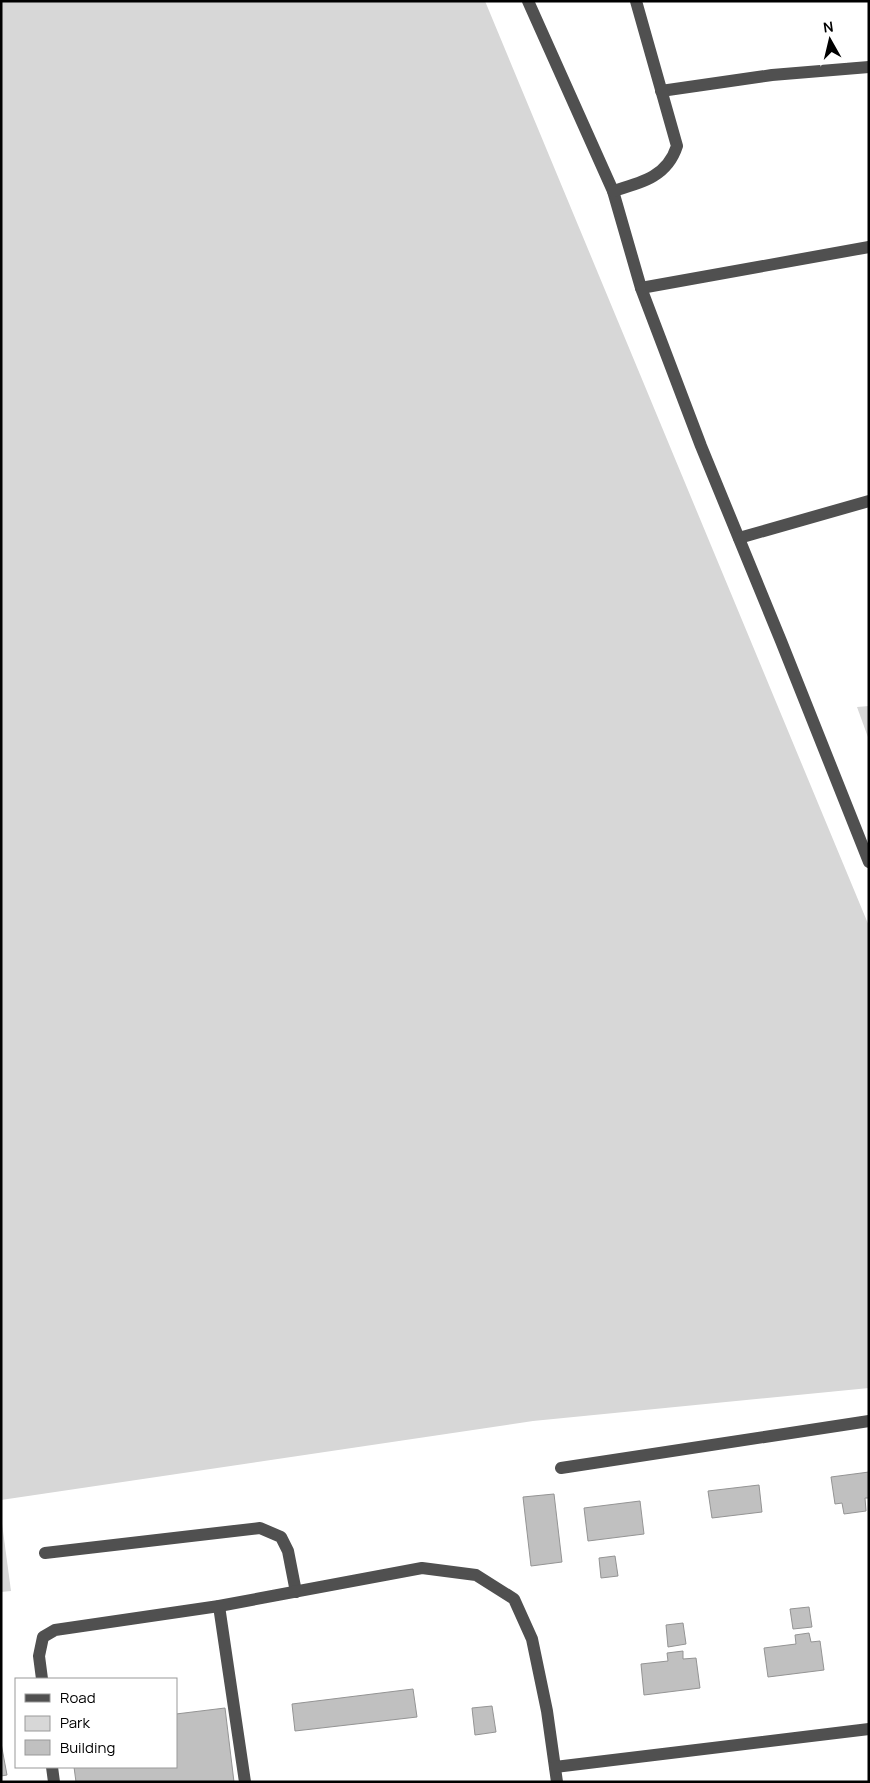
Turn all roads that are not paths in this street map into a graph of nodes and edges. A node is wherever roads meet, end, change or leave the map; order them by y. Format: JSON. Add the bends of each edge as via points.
{"nodes":[{"id":1,"x":528,"y":1,"type":"edge"},
{"id":2,"x":636,"y":1,"type":"edge"},
{"id":3,"x":869,"y":67,"type":"edge"},
{"id":4,"x":661,"y":91,"type":"junction"},
{"id":5,"x":613,"y":191,"type":"junction"},
{"id":6,"x":869,"y":247,"type":"edge"},
{"id":7,"x":641,"y":288,"type":"junction"},
{"id":8,"x":869,"y":501,"type":"edge"},
{"id":9,"x":739,"y":538,"type":"junction"},
{"id":10,"x":869,"y":862,"type":"edge"},
{"id":11,"x":869,"y":1421,"type":"edge"},
{"id":12,"x":561,"y":1468,"type":"dead end"},
{"id":13,"x":45,"y":1553,"type":"dead end"},
{"id":14,"x":296,"y":1592,"type":"junction"},
{"id":15,"x":219,"y":1606,"type":"junction"},
{"id":16,"x":42,"y":1678,"type":"edge"},
{"id":17,"x":869,"y":1729,"type":"edge"},
{"id":18,"x":554,"y":1767,"type":"junction"},
{"id":19,"x":52,"y":1768,"type":"edge"},
{"id":20,"x":54,"y":1782,"type":"edge"},
{"id":21,"x":245,"y":1782,"type":"edge"},
{"id":22,"x":556,"y":1782,"type":"edge"}],
"edges":[{"from":1,"to":5,"type":"street"},
{"from":2,"to":4,"type":"street"},
{"from":3,"to":4,"type":"street","via":[[772,75]]},
{"from":4,"to":5,"type":"street","via":[[677,146],[674,156],[656,175]]},
{"from":5,"to":7,"type":"street"},
{"from":6,"to":7,"type":"street"},
{"from":7,"to":9,"type":"street"},
{"from":8,"to":9,"type":"street"},
{"from":9,"to":10,"type":"street"},
{"from":11,"to":12,"type":"street"},
{"from":13,"to":14,"type":"street","via":[[260,1528],[281,1537],[288,1551]]},
{"from":14,"to":15,"type":"street"},
{"from":14,"to":18,"type":"street","via":[[422,1568],[476,1575],[514,1599],[532,1639]]},
{"from":15,"to":16,"type":"street","via":[[55,1630],[43,1637],[39,1656]]},
{"from":15,"to":21,"type":"street"},
{"from":17,"to":18,"type":"street"},
{"from":18,"to":22,"type":"street"},
{"from":19,"to":20,"type":"street"}]}
